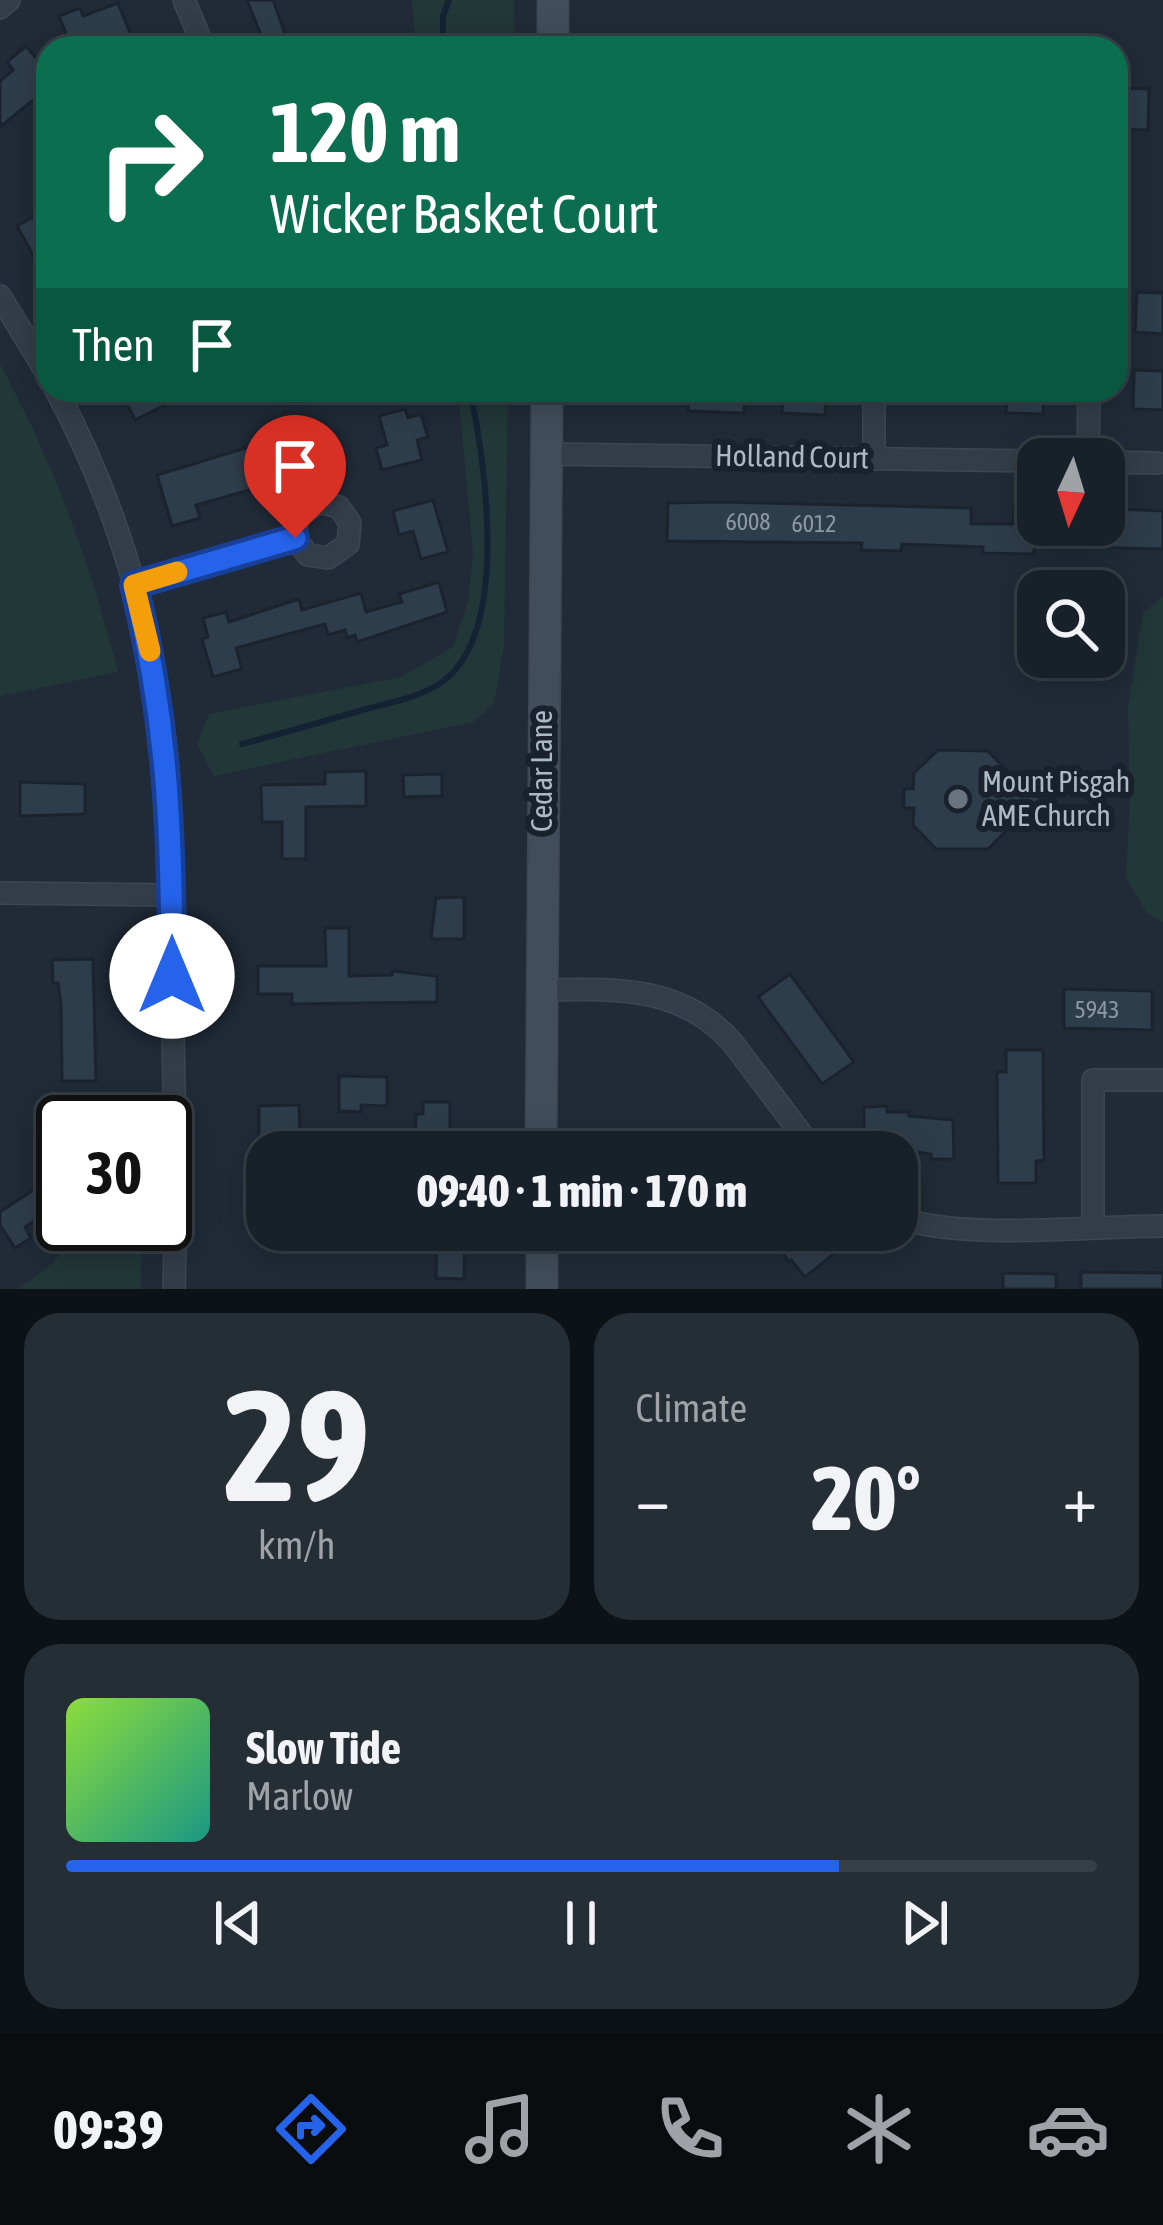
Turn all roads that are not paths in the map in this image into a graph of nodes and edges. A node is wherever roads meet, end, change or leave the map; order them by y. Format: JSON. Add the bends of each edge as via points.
{"nodes":[{"id":1,"x":9,"y":0,"type":"edge"},
{"id":2,"x":184,"y":0,"type":"edge"},
{"id":3,"x":553,"y":0,"type":"edge"},
{"id":4,"x":0,"y":8,"type":"edge"},
{"id":5,"x":199,"y":36,"type":"edge"},
{"id":6,"x":553,"y":36,"type":"edge"},
{"id":7,"x":0,"y":296,"type":"edge"},
{"id":8,"x":36,"y":337,"type":"edge"},
{"id":9,"x":62,"y":402,"type":"edge"},
{"id":10,"x":547,"y":402,"type":"edge"},
{"id":11,"x":874,"y":402,"type":"edge"},
{"id":12,"x":1089,"y":402,"type":"edge"},
{"id":13,"x":1088,"y":438,"type":"edge"},
{"id":14,"x":546,"y":454,"type":"junction"},
{"id":15,"x":874,"y":459,"type":"junction"},
{"id":16,"x":1017,"y":461,"type":"edge"},
{"id":17,"x":1125,"y":462,"type":"edge"},
{"id":18,"x":1156,"y":463,"type":"dead end"},
{"id":19,"x":295,"y":538,"type":"dead end"},
{"id":20,"x":134,"y":585,"type":"junction"},
{"id":21,"x":0,"y":892,"type":"edge"},
{"id":22,"x":172,"y":895,"type":"junction"},
{"id":23,"x":541,"y":990,"type":"junction"},
{"id":24,"x":1163,"y":1080,"type":"edge"},
{"id":25,"x":542,"y":1131,"type":"edge"},
{"id":26,"x":799,"y":1131,"type":"edge"},
{"id":27,"x":918,"y":1220,"type":"edge"},
{"id":28,"x":1094,"y":1226,"type":"junction"},
{"id":29,"x":1163,"y":1226,"type":"edge"},
{"id":30,"x":542,"y":1251,"type":"edge"},
{"id":31,"x":174,"y":1289,"type":"edge"},
{"id":32,"x":542,"y":1289,"type":"edge"}],
"edges":[{"from":1,"to":4,"type":"street"},
{"from":2,"to":5,"type":"street"},
{"from":3,"to":6,"type":"main road"},
{"from":7,"to":8,"type":"street"},
{"from":9,"to":20,"type":"street"},
{"from":10,"to":14,"type":"main road","name":"Cedar Lane"},
{"from":11,"to":15,"type":"street"},
{"from":12,"to":13,"type":"street"},
{"from":14,"to":15,"type":"street","name":"Holland Court"},
{"from":14,"to":23,"type":"main road","name":"Cedar Lane"},
{"from":15,"to":16,"type":"street","name":"Holland Court"},
{"from":17,"to":18,"type":"street"},
{"from":19,"to":20,"type":"street"},
{"from":20,"to":22,"type":"street","via":[[163,722]]},
{"from":21,"to":22,"type":"street"},
{"from":22,"to":31,"type":"street"},
{"from":23,"to":25,"type":"main road","name":"Cedar Lane"},
{"from":23,"to":26,"type":"street","via":[[633,990],[682,1003],[718,1026]]},
{"from":24,"to":28,"type":"street","via":[[1093,1081]]},
{"from":27,"to":28,"type":"street","via":[[974,1229]]},
{"from":28,"to":29,"type":"street"},
{"from":30,"to":32,"type":"main road"}]}
